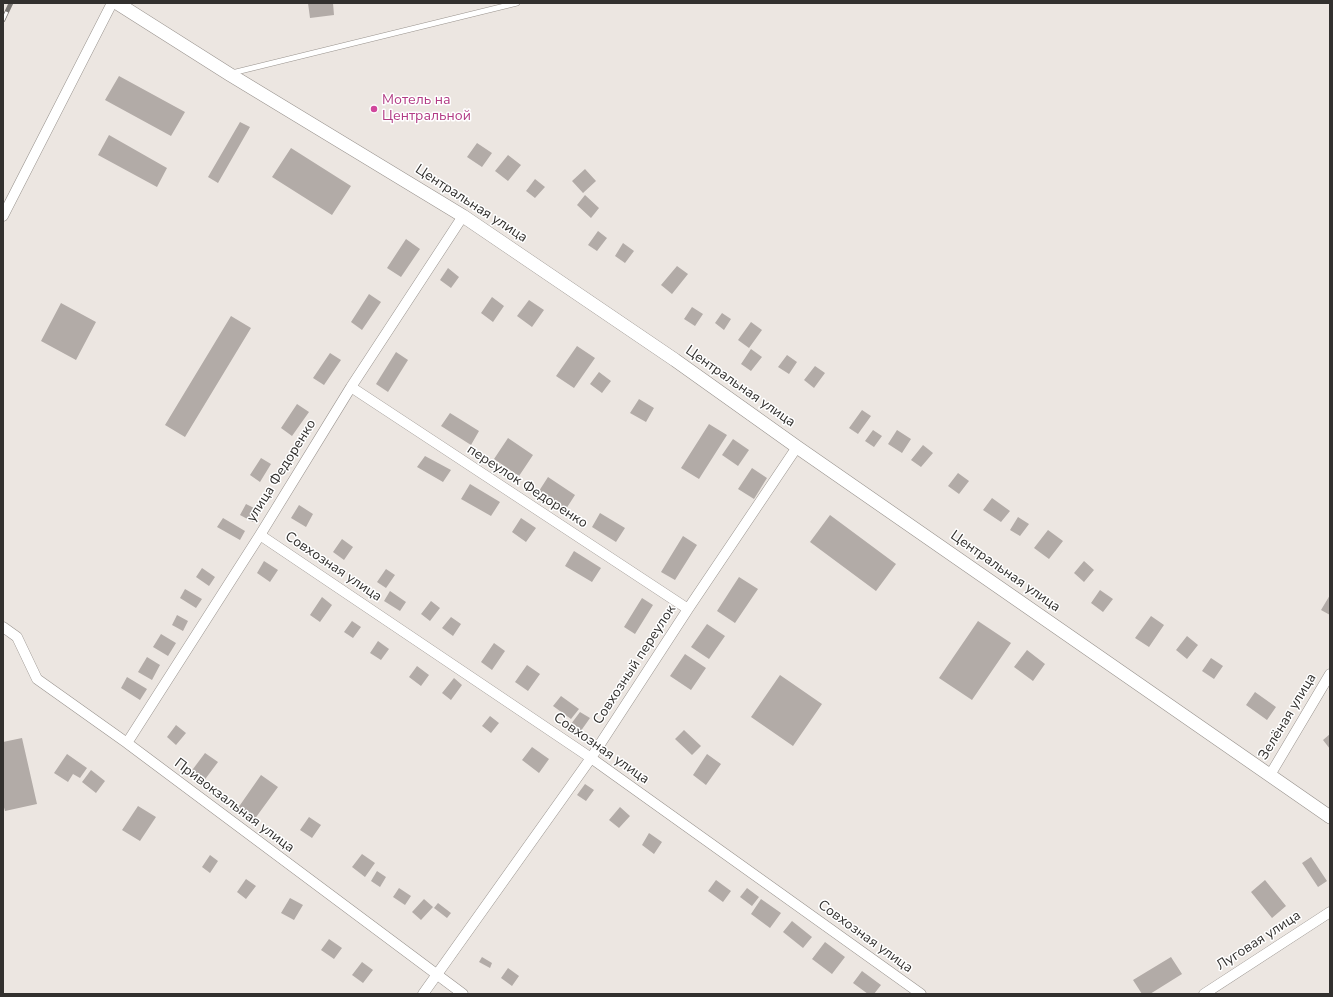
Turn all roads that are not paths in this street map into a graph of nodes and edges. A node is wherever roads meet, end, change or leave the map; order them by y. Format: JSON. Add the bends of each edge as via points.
{"nodes":[{"id":1,"x":112,"y":3,"type":"edge"},
{"id":2,"x":117,"y":3,"type":"edge"},
{"id":3,"x":518,"y":3,"type":"edge"},
{"id":4,"x":229,"y":74,"type":"junction"},
{"id":5,"x":3,"y":216,"type":"edge"},
{"id":6,"x":463,"y":216,"type":"junction"},
{"id":7,"x":350,"y":387,"type":"junction"},
{"id":8,"x":797,"y":447,"type":"junction"},
{"id":9,"x":260,"y":535,"type":"junction"},
{"id":10,"x":688,"y":609,"type":"junction"},
{"id":11,"x":3,"y":627,"type":"edge"},
{"id":12,"x":1330,"y":674,"type":"edge"},
{"id":13,"x":127,"y":743,"type":"junction"},
{"id":14,"x":592,"y":758,"type":"junction"},
{"id":15,"x":1270,"y":775,"type":"junction"},
{"id":16,"x":1330,"y":817,"type":"edge"},
{"id":17,"x":1330,"y":912,"type":"edge"},
{"id":18,"x":436,"y":975,"type":"junction"},
{"id":19,"x":423,"y":994,"type":"edge"},
{"id":20,"x":463,"y":994,"type":"edge"},
{"id":21,"x":921,"y":994,"type":"edge"},
{"id":22,"x":1204,"y":994,"type":"edge"}],
"edges":[{"from":1,"to":5,"type":"street"},
{"from":2,"to":4,"type":"street","name":"Центральная улица"},
{"from":3,"to":4,"type":"lane"},
{"from":4,"to":6,"type":"street","name":"Центральная улица"},
{"from":6,"to":7,"type":"street","name":"улица Федоренко"},
{"from":6,"to":8,"type":"street","name":"Центральная улица"},
{"from":7,"to":9,"type":"street","name":"улица Федоренко"},
{"from":7,"to":10,"type":"street","name":"переулок Федоренко"},
{"from":8,"to":10,"type":"street","name":"Совхозный переулок"},
{"from":8,"to":15,"type":"street","name":"Центральная улица"},
{"from":9,"to":13,"type":"street","name":"улица Федоренко"},
{"from":9,"to":14,"type":"street","name":"Совхозная улица"},
{"from":10,"to":14,"type":"street","name":"Совхозный переулок"},
{"from":11,"to":13,"type":"street","name":"Привокзальная улица","via":[[17,637],[37,679]]},
{"from":12,"to":15,"type":"street","name":"Зелёная улица"},
{"from":13,"to":18,"type":"street","name":"Привокзальная улица"},
{"from":14,"to":18,"type":"street","name":"Совхозный переулок"},
{"from":14,"to":21,"type":"street","name":"Совхозная улица"},
{"from":15,"to":16,"type":"street","name":"Центральная улица"},
{"from":17,"to":22,"type":"street","name":"Луговая улица"},
{"from":18,"to":19,"type":"street","name":"Совхозный переулок"},
{"from":18,"to":20,"type":"street","name":"Привокзальная улица"}]}
